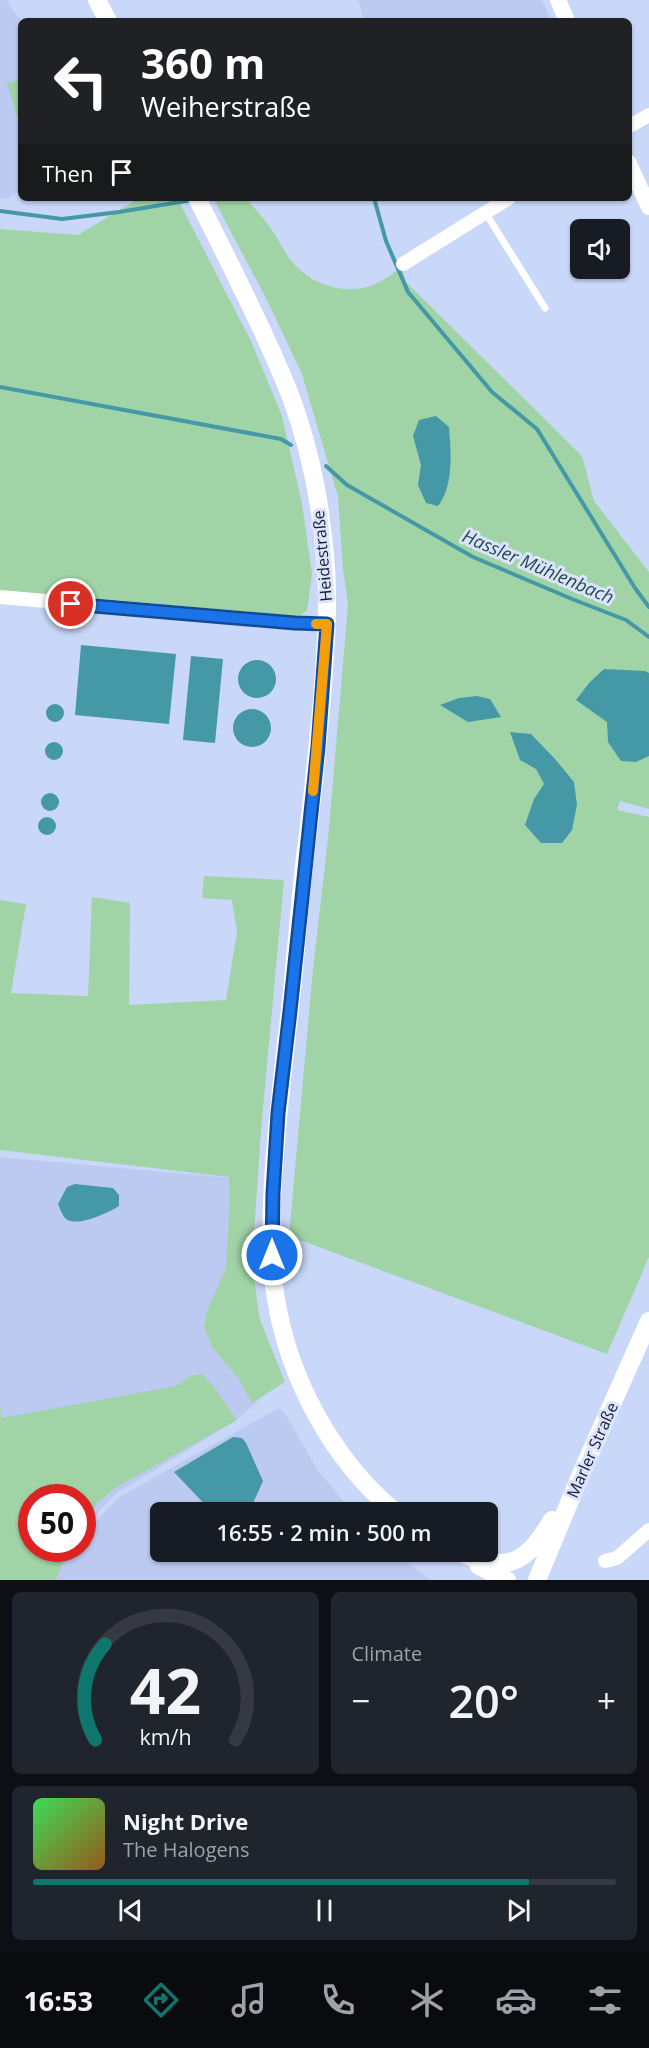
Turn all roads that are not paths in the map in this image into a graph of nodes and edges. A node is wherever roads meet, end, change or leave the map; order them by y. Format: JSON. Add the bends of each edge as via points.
{"nodes":[{"id":1,"x":98,"y":0,"type":"edge"},
{"id":2,"x":558,"y":0,"type":"edge"},
{"id":3,"x":107,"y":18,"type":"edge"},
{"id":4,"x":566,"y":18,"type":"edge"},
{"id":5,"x":649,"y":115,"type":"edge"},
{"id":6,"x":632,"y":125,"type":"edge"},
{"id":7,"x":632,"y":171,"type":"edge"},
{"id":8,"x":504,"y":201,"type":"edge"},
{"id":9,"x":199,"y":202,"type":"edge"},
{"id":10,"x":649,"y":207,"type":"edge"},
{"id":11,"x":485,"y":212,"type":"junction"},
{"id":12,"x":403,"y":264,"type":"dead end"},
{"id":13,"x":545,"y":308,"type":"dead end"},
{"id":14,"x":0,"y":597,"type":"edge"},
{"id":15,"x":327,"y":624,"type":"junction"},
{"id":16,"x":649,"y":1321,"type":"edge"},
{"id":17,"x":584,"y":1467,"type":"junction"},
{"id":18,"x":385,"y":1502,"type":"edge"},
{"id":19,"x":649,"y":1530,"type":"edge"},
{"id":20,"x":605,"y":1561,"type":"dead end"},
{"id":21,"x":472,"y":1562,"type":"edge"},
{"id":22,"x":490,"y":1562,"type":"edge"},
{"id":23,"x":507,"y":1580,"type":"edge"},
{"id":24,"x":537,"y":1580,"type":"edge"}],
"edges":[{"from":1,"to":3,"type":"main road"},
{"from":2,"to":4,"type":"street"},
{"from":5,"to":6,"type":"street"},
{"from":7,"to":10,"type":"street"},
{"from":8,"to":11,"type":"street"},
{"from":9,"to":15,"type":"main road","name":"Heidestraße","via":[[261,327],[295,412],[312,473],[324,542]]},
{"from":11,"to":12,"type":"street"},
{"from":11,"to":13,"type":"lane"},
{"from":14,"to":15,"type":"street"},
{"from":15,"to":18,"type":"main road","name":"Heidestraße","via":[[278,1113],[273,1271],[285,1342],[304,1391],[341,1455]]},
{"from":16,"to":17,"type":"main road","name":"Marler Straße"},
{"from":17,"to":22,"type":"main road","via":[[538,1543],[521,1559],[506,1564]]},
{"from":17,"to":24,"type":"main road","name":"Marler Straße"},
{"from":19,"to":20,"type":"street","via":[[617,1558]]},
{"from":21,"to":23,"type":"main road"}]}
